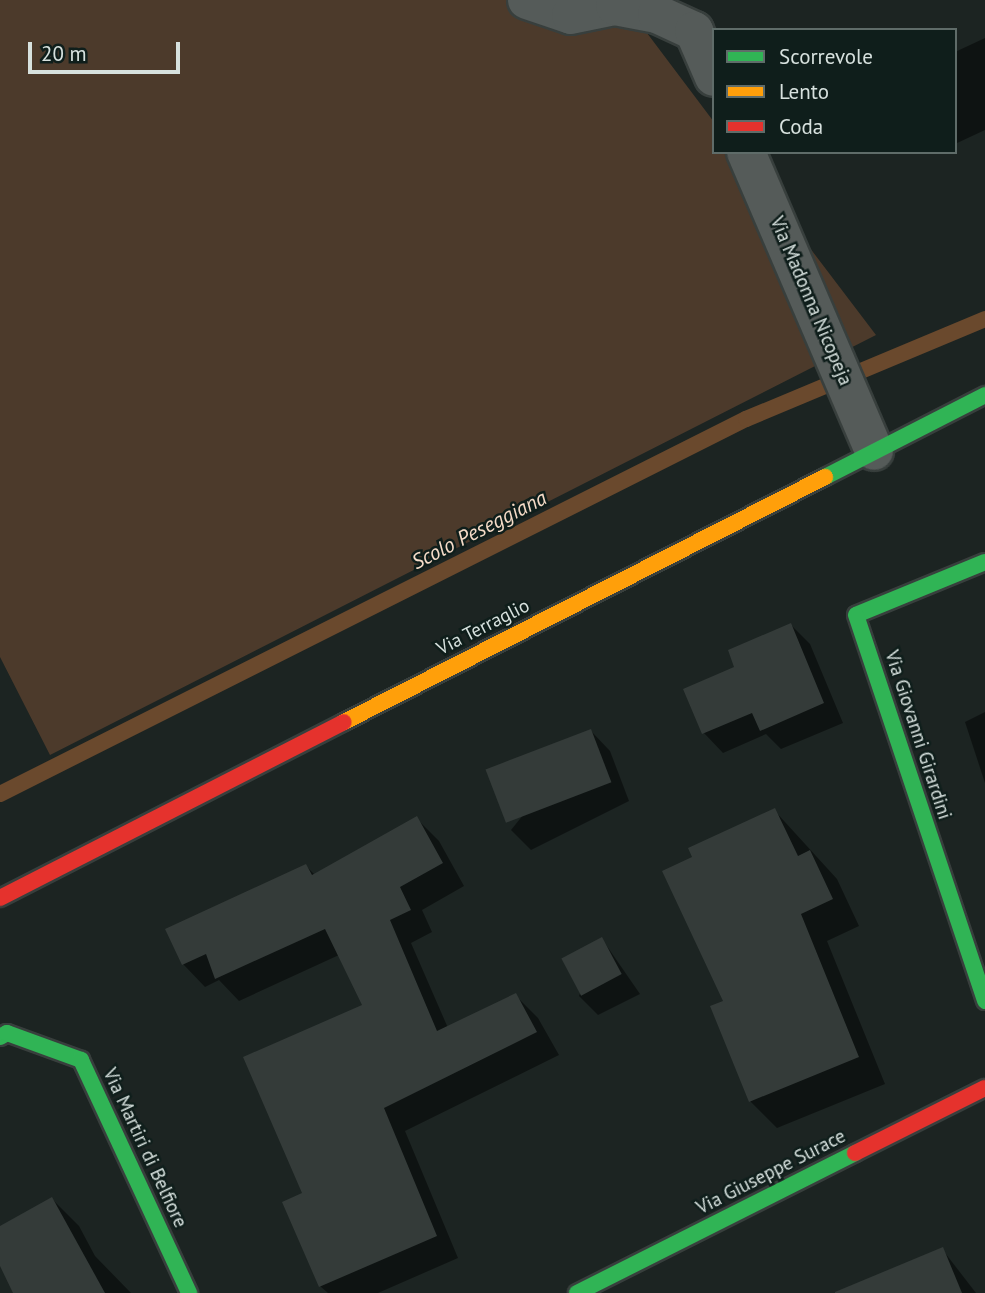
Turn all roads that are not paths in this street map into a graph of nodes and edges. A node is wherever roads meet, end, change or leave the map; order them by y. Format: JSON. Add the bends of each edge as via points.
{"nodes":[{"id":1,"x":527,"y":0,"type":"edge"},
{"id":2,"x":712,"y":72,"type":"edge"},
{"id":3,"x":747,"y":154,"type":"edge"},
{"id":4,"x":985,"y":395,"type":"edge"},
{"id":5,"x":874,"y":451,"type":"junction"},
{"id":6,"x":985,"y":562,"type":"edge"},
{"id":7,"x":0,"y":898,"type":"edge"},
{"id":8,"x":985,"y":1001,"type":"edge"},
{"id":9,"x":0,"y":1037,"type":"edge"},
{"id":10,"x":985,"y":1088,"type":"edge"},
{"id":11,"x":189,"y":1293,"type":"edge"},
{"id":12,"x":577,"y":1293,"type":"edge"}],
"edges":[{"from":1,"to":2,"type":"street","via":[[571,15],[615,6],[657,14],[694,31]]},
{"from":3,"to":5,"type":"street","name":"Via Madonna Nicopeja"},
{"from":4,"to":5,"type":"street","name":"Via Terraglio"},
{"from":5,"to":7,"type":"street","name":"Via Terraglio"},
{"from":6,"to":8,"type":"street","name":"Via Giovanni Girardini","via":[[856,615]]},
{"from":9,"to":11,"type":"street","name":"Via Martiri di Belfiore","via":[[7,1033],[81,1060]]},
{"from":10,"to":12,"type":"street","name":"Via Giuseppe Surace"}]}
